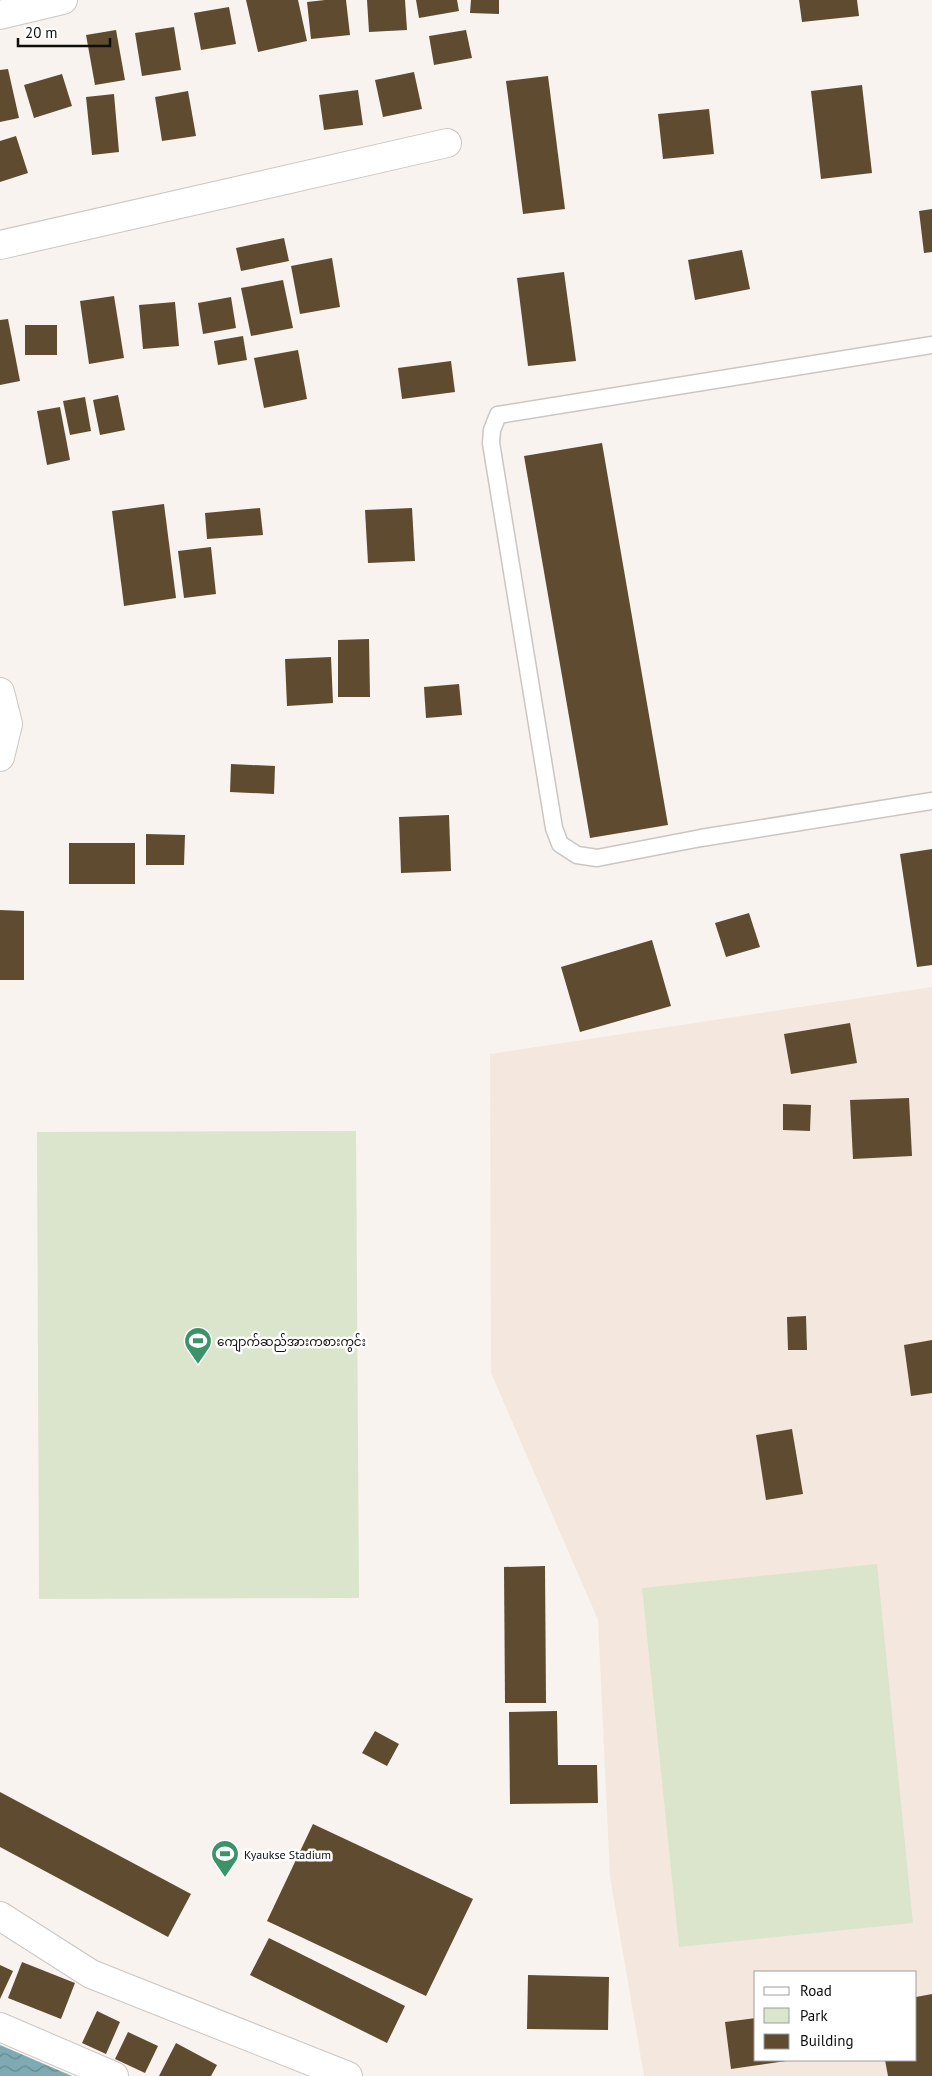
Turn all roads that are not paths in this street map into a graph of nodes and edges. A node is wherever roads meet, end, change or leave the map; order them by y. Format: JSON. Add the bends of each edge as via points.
{"nodes":[{"id":1,"x":63,"y":0,"type":"edge"},
{"id":2,"x":0,"y":15,"type":"edge"},
{"id":3,"x":447,"y":143,"type":"dead end"},
{"id":4,"x":0,"y":245,"type":"edge"},
{"id":5,"x":932,"y":345,"type":"edge"},
{"id":6,"x":0,"y":692,"type":"edge"},
{"id":7,"x":0,"y":757,"type":"edge"},
{"id":8,"x":932,"y":801,"type":"edge"},
{"id":9,"x":0,"y":1916,"type":"edge"},
{"id":10,"x":0,"y":2027,"type":"edge"},
{"id":11,"x":114,"y":2076,"type":"edge"},
{"id":12,"x":348,"y":2076,"type":"edge"}],
"edges":[{"from":1,"to":2,"type":"street"},
{"from":3,"to":4,"type":"street"},
{"from":5,"to":8,"type":"lane","via":[[498,415],[491,443],[554,828],[560,844],[576,856],[597,858]]},
{"from":6,"to":7,"type":"street","via":[[8,724]]},
{"from":9,"to":12,"type":"street","via":[[91,1974]]},
{"from":10,"to":11,"type":"street"}]}
